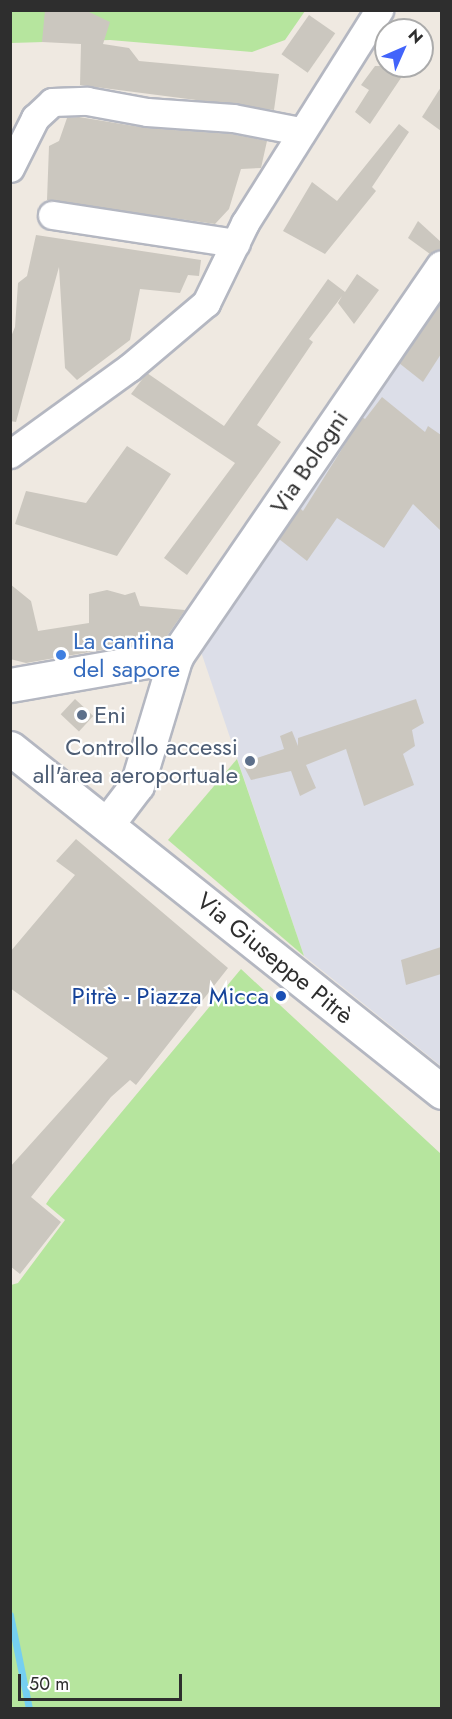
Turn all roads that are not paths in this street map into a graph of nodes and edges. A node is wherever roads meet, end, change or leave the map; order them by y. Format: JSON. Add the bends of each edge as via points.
{"nodes":[{"id":1,"x":379,"y":10,"type":"edge"},
{"id":2,"x":300,"y":131,"type":"junction"},
{"id":3,"x":10,"y":168,"type":"edge"},
{"id":4,"x":52,"y":214,"type":"dead end"},
{"id":5,"x":236,"y":243,"type":"junction"},
{"id":6,"x":441,"y":267,"type":"edge"},
{"id":7,"x":10,"y":454,"type":"edge"},
{"id":8,"x":176,"y":656,"type":"junction"},
{"id":9,"x":10,"y":685,"type":"edge"},
{"id":10,"x":10,"y":748,"type":"edge"},
{"id":11,"x":108,"y":823,"type":"junction"},
{"id":12,"x":441,"y":1092,"type":"edge"}],
"edges":[{"from":1,"to":2,"type":"street"},
{"from":2,"to":3,"type":"street","via":[[233,118],[147,112],[87,101],[52,102],[34,118]]},
{"from":2,"to":5,"type":"street"},
{"from":4,"to":5,"type":"street"},
{"from":5,"to":7,"type":"street","via":[[206,303],[129,368]]},
{"from":6,"to":8,"type":"street","name":"Via Bologni"},
{"from":8,"to":9,"type":"street"},
{"from":8,"to":11,"type":"street","name":"Via Bologni","via":[[137,785]]},
{"from":10,"to":11,"type":"street","name":"Via Giuseppe Pitrè"},
{"from":11,"to":12,"type":"street","name":"Via Giuseppe Pitrè"}]}
